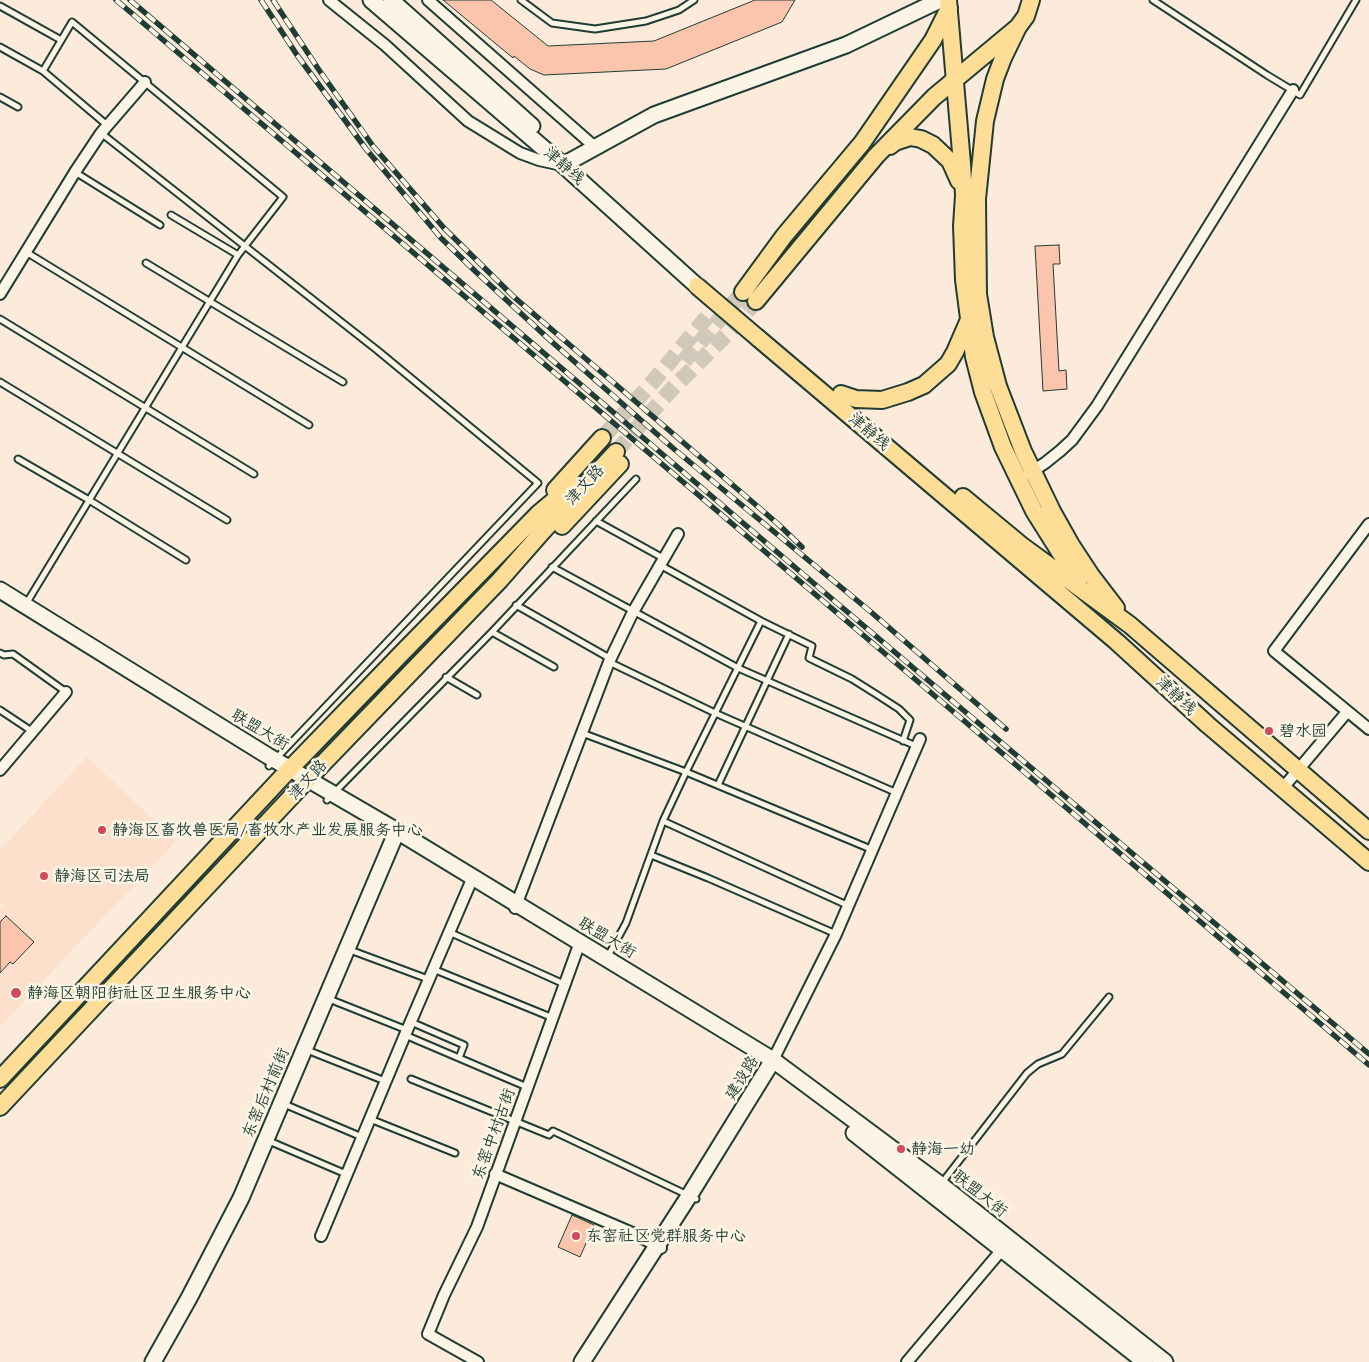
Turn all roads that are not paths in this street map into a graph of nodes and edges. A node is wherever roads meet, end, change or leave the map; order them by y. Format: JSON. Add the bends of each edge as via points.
{"nodes":[{"id":1,"x":329,"y":0,"type":"edge"},
{"id":2,"x":371,"y":0,"type":"edge"},
{"id":3,"x":391,"y":0,"type":"edge"},
{"id":4,"x":428,"y":0,"type":"edge"},
{"id":5,"x":520,"y":0,"type":"edge"},
{"id":6,"x":694,"y":0,"type":"edge"},
{"id":7,"x":1031,"y":0,"type":"edge"},
{"id":8,"x":1153,"y":0,"type":"edge"},
{"id":9,"x":1356,"y":0,"type":"edge"},
{"id":10,"x":946,"y":3,"type":"edge"},
{"id":11,"x":0,"y":6,"type":"edge"},
{"id":12,"x":1018,"y":27,"type":"junction"},
{"id":13,"x":61,"y":40,"type":"junction"},
{"id":14,"x":0,"y":47,"type":"edge"},
{"id":15,"x":43,"y":71,"type":"junction"},
{"id":16,"x":954,"y":80,"type":"junction"},
{"id":17,"x":145,"y":82,"type":"junction"},
{"id":18,"x":1293,"y":90,"type":"junction"},
{"id":19,"x":0,"y":97,"type":"edge"},
{"id":20,"x":18,"y":107,"type":"dead end"},
{"id":21,"x":104,"y":129,"type":"junction"},
{"id":22,"x":596,"y":148,"type":"junction"},
{"id":23,"x":876,"y":156,"type":"junction"},
{"id":24,"x":568,"y":163,"type":"junction"},
{"id":25,"x":75,"y":172,"type":"junction"},
{"id":26,"x":964,"y":195,"type":"junction"},
{"id":27,"x":171,"y":215,"type":"dead end"},
{"id":28,"x":160,"y":225,"type":"dead end"},
{"id":29,"x":244,"y":246,"type":"junction"},
{"id":30,"x":26,"y":252,"type":"junction"},
{"id":31,"x":238,"y":255,"type":"junction"},
{"id":32,"x":146,"y":263,"type":"dead end"},
{"id":33,"x":700,"y":282,"type":"joint"},
{"id":34,"x":0,"y":294,"type":"edge"},
{"id":35,"x":978,"y":294,"type":"junction"},
{"id":36,"x":210,"y":301,"type":"junction"},
{"id":37,"x":0,"y":319,"type":"edge"},
{"id":38,"x":968,"y":321,"type":"junction"},
{"id":39,"x":761,"y":334,"type":"junction"},
{"id":40,"x":182,"y":347,"type":"junction"},
{"id":41,"x":0,"y":382,"type":"edge"},
{"id":42,"x":343,"y":382,"type":"dead end"},
{"id":43,"x":840,"y":394,"type":"junction"},
{"id":44,"x":145,"y":408,"type":"junction"},
{"id":45,"x":309,"y":425,"type":"dead end"},
{"id":46,"x":117,"y":454,"type":"junction"},
{"id":47,"x":18,"y":459,"type":"dead end"},
{"id":48,"x":254,"y":474,"type":"dead end"},
{"id":49,"x":1025,"y":475,"type":"junction"},
{"id":50,"x":636,"y":479,"type":"dead end"},
{"id":51,"x":89,"y":500,"type":"junction"},
{"id":52,"x":227,"y":520,"type":"dead end"},
{"id":53,"x":596,"y":521,"type":"junction"},
{"id":54,"x":1369,"y":524,"type":"edge"},
{"id":55,"x":678,"y":534,"type":"dead end"},
{"id":56,"x":186,"y":560,"type":"dead end"},
{"id":57,"x":662,"y":562,"type":"junction"},
{"id":58,"x":552,"y":567,"type":"junction"},
{"id":59,"x":0,"y":590,"type":"edge"},
{"id":60,"x":1084,"y":591,"type":"junction"},
{"id":61,"x":0,"y":597,"type":"edge"},
{"id":62,"x":516,"y":606,"type":"junction"},
{"id":63,"x":23,"y":608,"type":"junction"},
{"id":64,"x":633,"y":612,"type":"junction"},
{"id":65,"x":761,"y":621,"type":"junction"},
{"id":66,"x":1130,"y":625,"type":"junction"},
{"id":67,"x":492,"y":632,"type":"junction"},
{"id":68,"x":788,"y":634,"type":"junction"},
{"id":69,"x":1117,"y":642,"type":"junction"},
{"id":70,"x":0,"y":653,"type":"edge"},
{"id":71,"x":610,"y":660,"type":"junction"},
{"id":72,"x":554,"y":667,"type":"dead end"},
{"id":73,"x":738,"y":668,"type":"junction"},
{"id":74,"x":446,"y":678,"type":"junction"},
{"id":75,"x":766,"y":681,"type":"junction"},
{"id":76,"x":66,"y":692,"type":"joint"},
{"id":77,"x":477,"y":695,"type":"dead end"},
{"id":78,"x":0,"y":710,"type":"edge"},
{"id":79,"x":1347,"y":712,"type":"junction"},
{"id":80,"x":715,"y":713,"type":"junction"},
{"id":81,"x":745,"y":726,"type":"junction"},
{"id":82,"x":1369,"y":729,"type":"edge"},
{"id":83,"x":33,"y":732,"type":"junction"},
{"id":84,"x":581,"y":733,"type":"junction"},
{"id":85,"x":904,"y":741,"type":"junction"},
{"id":86,"x":918,"y":743,"type":"joint"},
{"id":87,"x":272,"y":763,"type":"junction"},
{"id":88,"x":0,"y":770,"type":"edge"},
{"id":89,"x":1298,"y":771,"type":"junction"},
{"id":90,"x":287,"y":772,"type":"junction"},
{"id":91,"x":686,"y":772,"type":"junction"},
{"id":92,"x":305,"y":783,"type":"junction"},
{"id":93,"x":718,"y":785,"type":"junction"},
{"id":94,"x":1282,"y":789,"type":"junction"},
{"id":95,"x":897,"y":793,"type":"junction"},
{"id":96,"x":330,"y":797,"type":"junction"},
{"id":97,"x":663,"y":821,"type":"junction"},
{"id":98,"x":1369,"y":831,"type":"edge"},
{"id":99,"x":395,"y":835,"type":"junction"},
{"id":100,"x":873,"y":850,"type":"junction"},
{"id":101,"x":651,"y":855,"type":"junction"},
{"id":102,"x":1369,"y":862,"type":"edge"},
{"id":103,"x":472,"y":881,"type":"junction"},
{"id":104,"x":849,"y":906,"type":"junction"},
{"id":105,"x":515,"y":907,"type":"junction"},
{"id":106,"x":448,"y":932,"type":"junction"},
{"id":107,"x":836,"y":934,"type":"junction"},
{"id":108,"x":579,"y":945,"type":"junction"},
{"id":109,"x":347,"y":948,"type":"junction"},
{"id":110,"x":605,"y":961,"type":"junction"},
{"id":111,"x":431,"y":974,"type":"junction"},
{"id":112,"x":565,"y":984,"type":"junction"},
{"id":113,"x":1109,"y":997,"type":"dead end"},
{"id":114,"x":326,"y":998,"type":"junction"},
{"id":115,"x":553,"y":1018,"type":"junction"},
{"id":116,"x":407,"y":1029,"type":"junction"},
{"id":117,"x":304,"y":1049,"type":"junction"},
{"id":118,"x":459,"y":1058,"type":"junction"},
{"id":119,"x":772,"y":1065,"type":"junction"},
{"id":120,"x":0,"y":1079,"type":"edge"},
{"id":121,"x":412,"y":1079,"type":"dead end"},
{"id":122,"x":385,"y":1081,"type":"junction"},
{"id":123,"x":527,"y":1087,"type":"junction"},
{"id":124,"x":281,"y":1103,"type":"junction"},
{"id":125,"x":0,"y":1107,"type":"edge"},
{"id":126,"x":370,"y":1118,"type":"junction"},
{"id":127,"x":514,"y":1122,"type":"junction"},
{"id":128,"x":362,"y":1137,"type":"junction"},
{"id":129,"x":266,"y":1139,"type":"junction"},
{"id":130,"x":455,"y":1153,"type":"dead end"},
{"id":131,"x":346,"y":1174,"type":"junction"},
{"id":132,"x":495,"y":1174,"type":"junction"},
{"id":133,"x":937,"y":1190,"type":"junction"},
{"id":134,"x":692,"y":1198,"type":"junction"},
{"id":135,"x":320,"y":1236,"type":"dead end"},
{"id":136,"x":1006,"y":1245,"type":"junction"},
{"id":137,"x":660,"y":1247,"type":"junction"},
{"id":138,"x":153,"y":1362,"type":"edge"},
{"id":139,"x":478,"y":1362,"type":"edge"},
{"id":140,"x":582,"y":1362,"type":"edge"},
{"id":141,"x":590,"y":1362,"type":"edge"},
{"id":142,"x":907,"y":1362,"type":"edge"},
{"id":143,"x":1145,"y":1362,"type":"edge"},
{"id":144,"x":1165,"y":1362,"type":"edge"}],
"edges":[{"from":1,"to":24,"type":"street","via":[[385,45],[468,121],[520,153],[539,160]]},
{"from":2,"to":24,"type":"main road","name":"津静线"},
{"from":3,"to":24,"type":"main road","name":"津静线"},
{"from":4,"to":22,"type":"street"},
{"from":5,"to":6,"type":"lane","via":[[552,23],[595,29],[646,21],[679,10]]},
{"from":7,"to":12,"type":"main road"},
{"from":8,"to":18,"type":"lane"},
{"from":9,"to":18,"type":"lane","via":[[1300,94]]},
{"from":10,"to":16,"type":"main road"},
{"from":10,"to":22,"type":"main road","via":[[846,45],[660,112]]},
{"from":10,"to":23,"type":"main road","via":[[929,47],[862,143],[784,236],[744,293]]},
{"from":11,"to":13,"type":"lane"},
{"from":12,"to":16,"type":"main road"},
{"from":12,"to":35,"type":"main road","via":[[995,79],[985,121],[977,199]]},
{"from":13,"to":15,"type":"lane"},
{"from":13,"to":17,"type":"lane","via":[[72,22]]},
{"from":14,"to":15,"type":"lane"},
{"from":15,"to":21,"type":"lane"},
{"from":16,"to":23,"type":"main road"},
{"from":16,"to":26,"type":"main road"},
{"from":17,"to":21,"type":"street"},
{"from":17,"to":29,"type":"lane","via":[[283,197]]},
{"from":18,"to":49,"type":"street","via":[[1097,406],[1072,440]]},
{"from":19,"to":20,"type":"lane"},
{"from":21,"to":25,"type":"street"},
{"from":21,"to":29,"type":"lane"},
{"from":22,"to":24,"type":"main road"},
{"from":23,"to":26,"type":"main road","via":[[895,142],[910,137],[921,139],[934,145],[950,161]]},
{"from":24,"to":33,"type":"main road","name":"津静线"},
{"from":25,"to":28,"type":"lane"},
{"from":25,"to":30,"type":"street"},
{"from":26,"to":38,"type":"main road","via":[[962,226]]},
{"from":27,"to":31,"type":"lane"},
{"from":29,"to":31,"type":"lane"},
{"from":29,"to":87,"type":"lane","via":[[377,350],[538,483]]},
{"from":30,"to":34,"type":"street"},
{"from":30,"to":40,"type":"lane"},
{"from":31,"to":36,"type":"lane"},
{"from":32,"to":36,"type":"lane"},
{"from":33,"to":39,"type":"main road","name":"津静线"},
{"from":35,"to":38,"type":"main road"},
{"from":35,"to":49,"type":"main road","via":[[985,337]]},
{"from":36,"to":40,"type":"lane"},
{"from":36,"to":42,"type":"lane"},
{"from":37,"to":44,"type":"lane"},
{"from":38,"to":43,"type":"main road","via":[[948,364],[924,385],[882,400],[856,399]]},
{"from":38,"to":49,"type":"main road","via":[[983,392],[1003,447]]},
{"from":39,"to":43,"type":"main road","name":"津静线"},
{"from":39,"to":69,"type":"main road","name":"津静线"},
{"from":40,"to":44,"type":"lane"},
{"from":40,"to":45,"type":"lane"},
{"from":41,"to":46,"type":"lane"},
{"from":43,"to":60,"type":"main road","name":"津静线","via":[[1021,545]]},
{"from":44,"to":46,"type":"lane"},
{"from":44,"to":48,"type":"lane"},
{"from":46,"to":51,"type":"lane"},
{"from":46,"to":52,"type":"lane"},
{"from":47,"to":51,"type":"lane"},
{"from":49,"to":60,"type":"main road","via":[[1034,511]]},
{"from":49,"to":66,"type":"main road","via":[[1053,513],[1090,574]]},
{"from":50,"to":53,"type":"lane"},
{"from":51,"to":56,"type":"lane"},
{"from":51,"to":63,"type":"lane"},
{"from":53,"to":57,"type":"lane"},
{"from":53,"to":58,"type":"lane"},
{"from":54,"to":79,"type":"street","via":[[1274,651]]},
{"from":55,"to":57,"type":"street"},
{"from":57,"to":64,"type":"street"},
{"from":57,"to":65,"type":"lane"},
{"from":58,"to":62,"type":"lane"},
{"from":58,"to":64,"type":"lane"},
{"from":59,"to":63,"type":"main road","name":"联盟大街"},
{"from":60,"to":66,"type":"main road","name":"津静线"},
{"from":60,"to":69,"type":"main road"},
{"from":61,"to":63,"type":"main road"},
{"from":62,"to":67,"type":"lane"},
{"from":62,"to":71,"type":"lane"},
{"from":63,"to":87,"type":"main road","name":"联盟大街"},
{"from":64,"to":71,"type":"street"},
{"from":64,"to":73,"type":"lane"},
{"from":65,"to":68,"type":"lane"},
{"from":65,"to":73,"type":"lane"},
{"from":66,"to":89,"type":"main road","name":"津静线"},
{"from":67,"to":72,"type":"lane"},
{"from":67,"to":74,"type":"lane"},
{"from":68,"to":75,"type":"lane"},
{"from":68,"to":85,"type":"lane","via":[[812,646],[809,658],[852,679],[899,709],[910,720]]},
{"from":69,"to":94,"type":"main road","name":"津静线"},
{"from":70,"to":76,"type":"lane","via":[[13,654]]},
{"from":71,"to":80,"type":"lane"},
{"from":71,"to":84,"type":"street"},
{"from":73,"to":75,"type":"lane"},
{"from":73,"to":80,"type":"lane"},
{"from":74,"to":77,"type":"lane"},
{"from":74,"to":96,"type":"lane"},
{"from":75,"to":81,"type":"lane"},
{"from":75,"to":85,"type":"lane"},
{"from":76,"to":83,"type":"street"},
{"from":78,"to":83,"type":"lane"},
{"from":79,"to":82,"type":"street"},
{"from":79,"to":89,"type":"street"},
{"from":80,"to":81,"type":"lane"},
{"from":80,"to":91,"type":"lane"},
{"from":81,"to":93,"type":"lane"},
{"from":81,"to":95,"type":"lane"},
{"from":83,"to":88,"type":"street"},
{"from":84,"to":91,"type":"lane"},
{"from":84,"to":105,"type":"street"},
{"from":85,"to":86,"type":"lane"},
{"from":86,"to":95,"type":"street"},
{"from":87,"to":90,"type":"main road","name":"联盟大街"},
{"from":89,"to":94,"type":"street"},
{"from":89,"to":98,"type":"main road","name":"津静线"},
{"from":90,"to":92,"type":"main road","name":"联盟大街"},
{"from":90,"to":92,"type":"main road","name":"津文路","via":[[538,514],[612,449],[588,500],[531,558],[500,580]]},
{"from":90,"to":120,"type":"main road","name":"津文路"},
{"from":91,"to":93,"type":"lane"},
{"from":91,"to":97,"type":"lane"},
{"from":92,"to":96,"type":"main road","name":"联盟大街"},
{"from":92,"to":125,"type":"main road","name":"津文路"},
{"from":93,"to":100,"type":"lane"},
{"from":94,"to":102,"type":"main road","name":"津静线"},
{"from":95,"to":100,"type":"street"},
{"from":96,"to":99,"type":"main road","name":"联盟大街"},
{"from":97,"to":101,"type":"lane"},
{"from":97,"to":104,"type":"lane"},
{"from":99,"to":103,"type":"main road","name":"联盟大街"},
{"from":99,"to":109,"type":"main road","name":"东窑后村前街"},
{"from":100,"to":104,"type":"street"},
{"from":101,"to":107,"type":"lane"},
{"from":101,"to":110,"type":"lane","via":[[626,923]]},
{"from":103,"to":105,"type":"main road","name":"联盟大街"},
{"from":103,"to":106,"type":"street"},
{"from":104,"to":107,"type":"street"},
{"from":105,"to":108,"type":"main road","name":"联盟大街"},
{"from":106,"to":111,"type":"street"},
{"from":106,"to":112,"type":"lane"},
{"from":107,"to":119,"type":"street"},
{"from":108,"to":110,"type":"main road","name":"联盟大街"},
{"from":108,"to":112,"type":"street","name":"东窑中村古街"},
{"from":109,"to":111,"type":"lane"},
{"from":109,"to":114,"type":"main road","name":"东窑后村前街"},
{"from":110,"to":119,"type":"main road","name":"联盟大街"},
{"from":111,"to":115,"type":"lane"},
{"from":111,"to":116,"type":"street"},
{"from":112,"to":115,"type":"street","name":"东窑中村古街"},
{"from":113,"to":133,"type":"lane","via":[[1062,1054],[1038,1064],[1027,1073]]},
{"from":114,"to":116,"type":"lane"},
{"from":114,"to":117,"type":"main road","name":"东窑后村前街"},
{"from":115,"to":123,"type":"street","name":"东窑中村古街"},
{"from":116,"to":118,"type":"lane"},
{"from":116,"to":118,"type":"lane","via":[[464,1045]]},
{"from":116,"to":122,"type":"street"},
{"from":117,"to":122,"type":"lane"},
{"from":117,"to":124,"type":"main road","name":"东窑后村前街"},
{"from":118,"to":123,"type":"lane"},
{"from":119,"to":133,"type":"main road","name":"联盟大街"},
{"from":119,"to":134,"type":"main road","name":"建设路","via":[[766,1087]]},
{"from":121,"to":127,"type":"lane"},
{"from":122,"to":126,"type":"street"},
{"from":123,"to":127,"type":"street","name":"东窑中村古街"},
{"from":124,"to":128,"type":"lane"},
{"from":124,"to":129,"type":"main road","name":"东窑后村前街"},
{"from":126,"to":128,"type":"street"},
{"from":126,"to":130,"type":"lane"},
{"from":127,"to":132,"type":"street","name":"东窑中村古街"},
{"from":127,"to":134,"type":"lane","via":[[549,1135],[553,1131]]},
{"from":128,"to":131,"type":"street"},
{"from":129,"to":131,"type":"lane"},
{"from":129,"to":138,"type":"main road","name":"东窑后村前街","via":[[230,1220]]},
{"from":131,"to":135,"type":"street"},
{"from":132,"to":137,"type":"street"},
{"from":132,"to":139,"type":"street","name":"东窑中村古街","via":[[477,1227],[428,1334]]},
{"from":133,"to":136,"type":"main road","name":"联盟大街"},
{"from":134,"to":137,"type":"main road","name":"建设路"},
{"from":136,"to":142,"type":"street"},
{"from":136,"to":143,"type":"main road"},
{"from":136,"to":144,"type":"main road","name":"联盟大街"},
{"from":137,"to":140,"type":"main road","name":"建设路"},
{"from":137,"to":141,"type":"main road","name":"建设路"}]}
